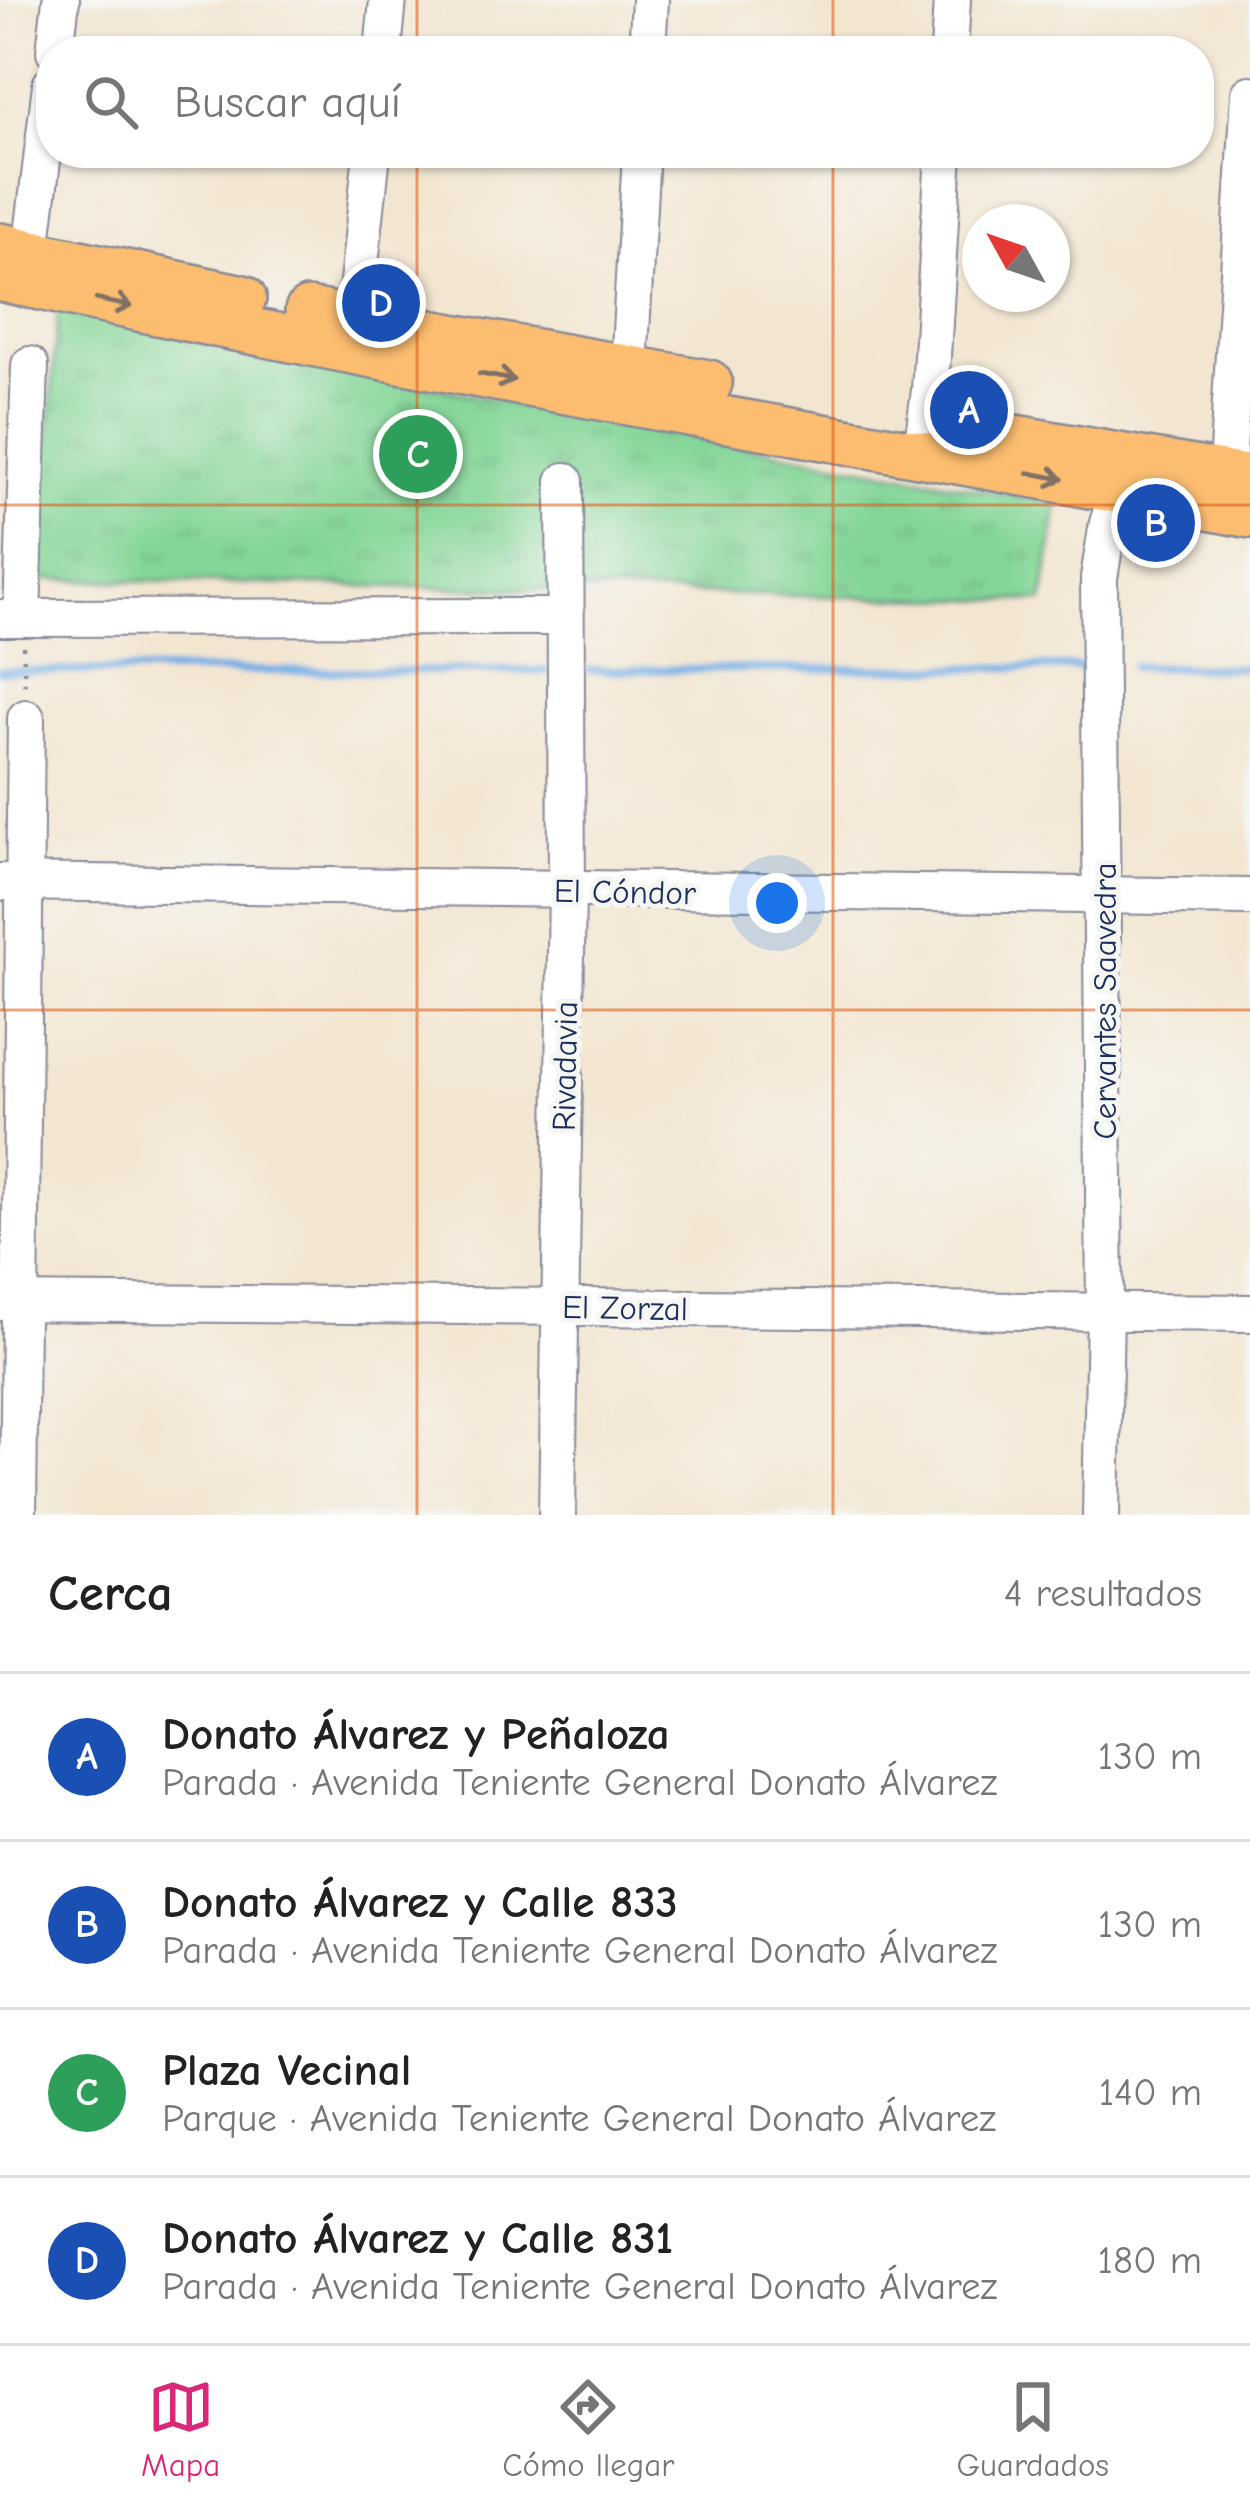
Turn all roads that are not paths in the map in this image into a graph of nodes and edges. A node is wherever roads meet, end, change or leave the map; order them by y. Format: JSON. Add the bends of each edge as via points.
{"nodes":[{"id":1,"x":61,"y":0,"type":"edge"},
{"id":2,"x":388,"y":0,"type":"edge"},
{"id":3,"x":650,"y":0,"type":"edge"},
{"id":4,"x":952,"y":0,"type":"edge"},
{"id":5,"x":57,"y":36,"type":"edge"},
{"id":6,"x":384,"y":36,"type":"edge"},
{"id":7,"x":648,"y":36,"type":"edge"},
{"id":8,"x":951,"y":36,"type":"edge"},
{"id":9,"x":1250,"y":94,"type":"edge"},
{"id":10,"x":36,"y":149,"type":"edge"},
{"id":11,"x":370,"y":168,"type":"edge"},
{"id":12,"x":640,"y":168,"type":"edge"},
{"id":13,"x":943,"y":168,"type":"edge"},
{"id":14,"x":10,"y":259,"type":"edge"},
{"id":15,"x":348,"y":336,"type":"junction"},
{"id":16,"x":30,"y":365,"type":"dead end"},
{"id":17,"x":629,"y":368,"type":"junction"},
{"id":18,"x":924,"y":437,"type":"junction"},
{"id":19,"x":565,"y":481,"type":"dead end"},
{"id":20,"x":1119,"y":490,"type":"junction"},
{"id":21,"x":1238,"y":495,"type":"edge"},
{"id":22,"x":565,"y":617,"type":"junction"},
{"id":23,"x":11,"y":618,"type":"edge"},
{"id":24,"x":25,"y":700,"type":"road end"},
{"id":25,"x":13,"y":882,"type":"edge"},
{"id":26,"x":567,"y":890,"type":"junction"},
{"id":27,"x":1104,"y":896,"type":"junction"},
{"id":28,"x":1250,"y":897,"type":"edge"},
{"id":29,"x":10,"y":1302,"type":"edge"},
{"id":30,"x":559,"y":1306,"type":"junction"},
{"id":31,"x":1106,"y":1312,"type":"junction"},
{"id":32,"x":1250,"y":1313,"type":"edge"},
{"id":33,"x":18,"y":1515,"type":"edge"},
{"id":34,"x":557,"y":1515,"type":"edge"},
{"id":35,"x":1101,"y":1515,"type":"edge"}],
"edges":[{"from":1,"to":5,"type":"street"},
{"from":2,"to":6,"type":"street"},
{"from":3,"to":7,"type":"street"},
{"from":4,"to":8,"type":"street"},
{"from":9,"to":21,"type":"street"},
{"from":10,"to":14,"type":"street"},
{"from":11,"to":15,"type":"street"},
{"from":12,"to":17,"type":"street"},
{"from":13,"to":18,"type":"street"},
{"from":14,"to":15,"type":"main road"},
{"from":15,"to":17,"type":"main road"},
{"from":15,"to":18,"type":"main road","one_way":true},
{"from":16,"to":23,"type":"street"},
{"from":17,"to":18,"type":"main road"},
{"from":18,"to":20,"type":"main road","one_way":true},
{"from":18,"to":21,"type":"main road"},
{"from":19,"to":22,"type":"street","name":"Rivadavia"},
{"from":20,"to":21,"type":"main road"},
{"from":20,"to":27,"type":"street","name":"Cervantes Saavedra","via":[[1099,578]]},
{"from":22,"to":23,"type":"street"},
{"from":22,"to":26,"type":"street","name":"Rivadavia"},
{"from":24,"to":25,"type":"street"},
{"from":25,"to":26,"type":"street","name":"El Cóndor"},
{"from":25,"to":29,"type":"street"},
{"from":26,"to":27,"type":"street","name":"El Cóndor"},
{"from":26,"to":30,"type":"street","name":"Rivadavia"},
{"from":27,"to":28,"type":"street","name":"El Cóndor"},
{"from":27,"to":31,"type":"street","name":"Cervantes Saavedra"},
{"from":29,"to":30,"type":"street","name":"El Zorzal"},
{"from":29,"to":33,"type":"street"},
{"from":30,"to":31,"type":"street","name":"El Zorzal"},
{"from":30,"to":34,"type":"street","name":"Rivadavia"},
{"from":31,"to":32,"type":"street","name":"El Zorzal"},
{"from":31,"to":35,"type":"street","name":"Cervantes Saavedra"}]}
